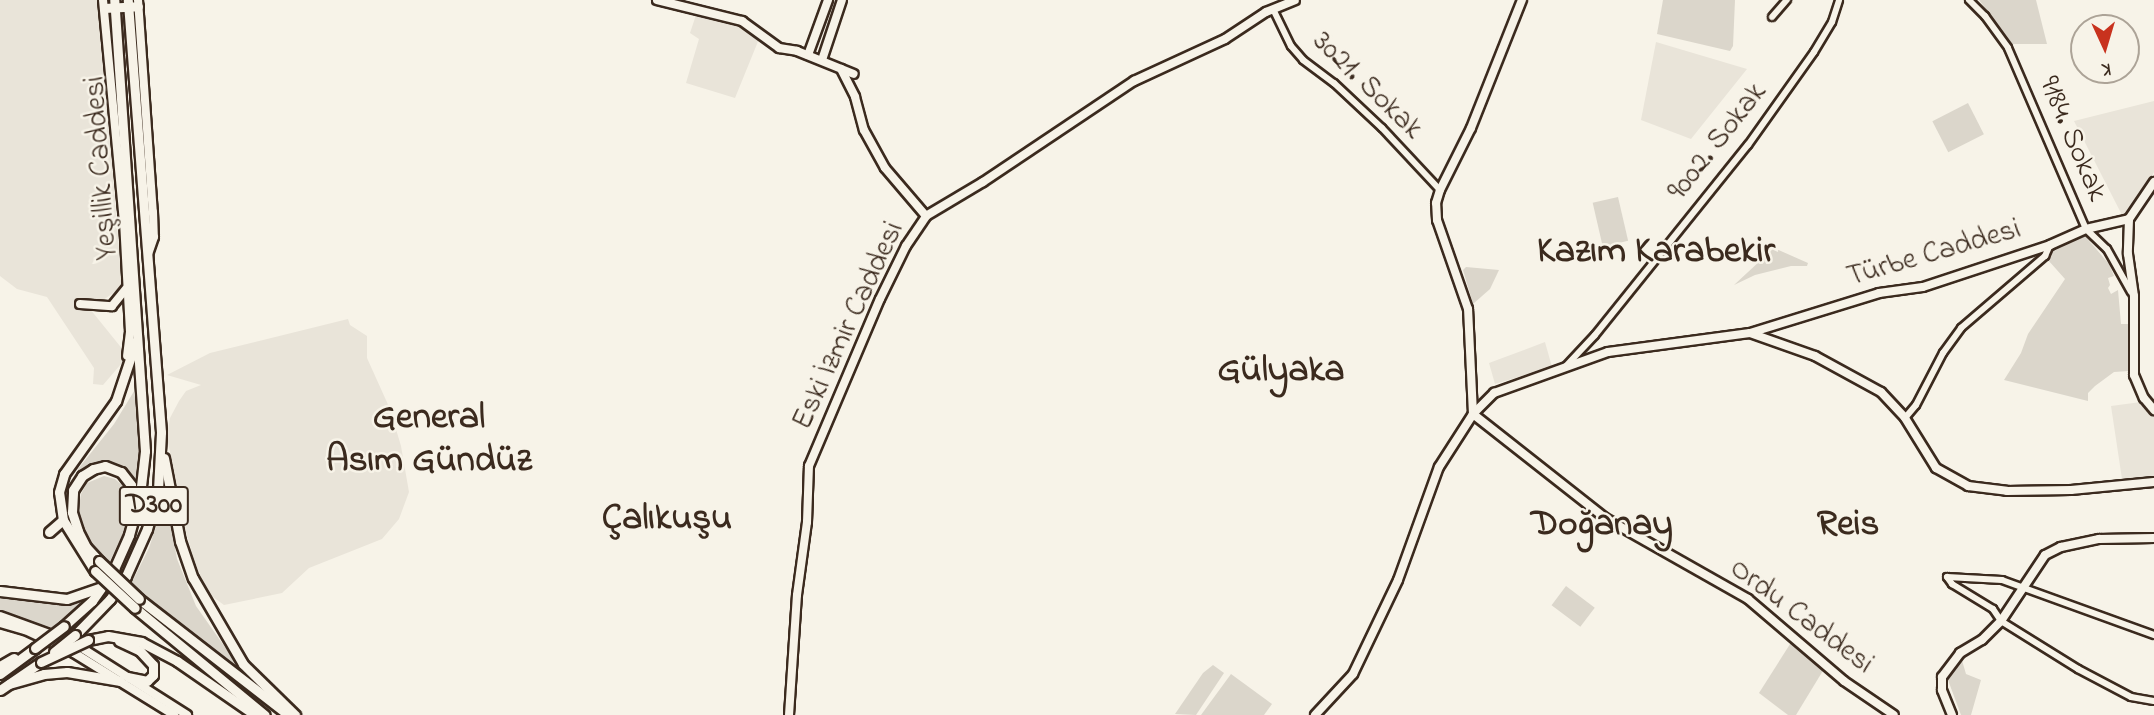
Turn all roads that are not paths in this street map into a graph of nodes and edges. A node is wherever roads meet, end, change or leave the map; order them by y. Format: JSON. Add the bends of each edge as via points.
{"nodes":[{"id":1,"x":657,"y":0,"type":"edge"},
{"id":2,"x":828,"y":0,"type":"edge"},
{"id":3,"x":1296,"y":0,"type":"edge"},
{"id":4,"x":1522,"y":0,"type":"edge"},
{"id":5,"x":1787,"y":0,"type":"edge"},
{"id":6,"x":1839,"y":0,"type":"edge"},
{"id":7,"x":1969,"y":0,"type":"edge"},
{"id":8,"x":133,"y":3,"type":"edge"},
{"id":9,"x":841,"y":3,"type":"edge"},
{"id":10,"x":109,"y":4,"type":"edge"},
{"id":11,"x":1273,"y":9,"type":"junction"},
{"id":12,"x":1772,"y":17,"type":"dead end"},
{"id":13,"x":808,"y":55,"type":"junction"},
{"id":14,"x":822,"y":60,"type":"junction"},
{"id":15,"x":841,"y":69,"type":"junction"},
{"id":16,"x":854,"y":74,"type":"dead end"},
{"id":17,"x":2154,"y":181,"type":"edge"},
{"id":18,"x":1440,"y":190,"type":"junction"},
{"id":19,"x":926,"y":216,"type":"junction"},
{"id":20,"x":2129,"y":219,"type":"junction"},
{"id":21,"x":2086,"y":229,"type":"junction"},
{"id":22,"x":2050,"y":245,"type":"junction"},
{"id":23,"x":127,"y":287,"type":"junction"},
{"id":24,"x":2134,"y":296,"type":"junction"},
{"id":25,"x":79,"y":304,"type":"dead end"},
{"id":26,"x":138,"y":332,"type":"junction"},
{"id":27,"x":1750,"y":333,"type":"junction"},
{"id":28,"x":1564,"y":367,"type":"junction"},
{"id":29,"x":124,"y":369,"type":"joint"},
{"id":30,"x":2154,"y":410,"type":"edge"},
{"id":31,"x":1474,"y":414,"type":"junction"},
{"id":32,"x":1905,"y":418,"type":"junction"},
{"id":33,"x":101,"y":422,"type":"junction"},
{"id":34,"x":162,"y":444,"type":"junction"},
{"id":35,"x":2154,"y":482,"type":"edge"},
{"id":36,"x":63,"y":520,"type":"junction"},
{"id":37,"x":49,"y":532,"type":"dead end"},
{"id":38,"x":129,"y":535,"type":"junction"},
{"id":39,"x":2154,"y":538,"type":"edge"},
{"id":40,"x":2021,"y":585,"type":"junction"},
{"id":41,"x":103,"y":586,"type":"junction"},
{"id":42,"x":0,"y":591,"type":"edge"},
{"id":43,"x":137,"y":603,"type":"junction"},
{"id":44,"x":0,"y":616,"type":"edge"},
{"id":45,"x":2001,"y":621,"type":"junction"},
{"id":46,"x":0,"y":623,"type":"edge"},
{"id":47,"x":2154,"y":635,"type":"edge"},
{"id":48,"x":108,"y":636,"type":"junction"},
{"id":49,"x":35,"y":648,"type":"junction"},
{"id":50,"x":41,"y":662,"type":"junction"},
{"id":51,"x":0,"y":666,"type":"edge"},
{"id":52,"x":0,"y":674,"type":"edge"},
{"id":53,"x":124,"y":679,"type":"junction"},
{"id":54,"x":9,"y":684,"type":"junction"},
{"id":55,"x":0,"y":690,"type":"edge"},
{"id":56,"x":2154,"y":701,"type":"edge"},
{"id":57,"x":174,"y":715,"type":"edge"},
{"id":58,"x":187,"y":715,"type":"edge"},
{"id":59,"x":255,"y":715,"type":"edge"},
{"id":60,"x":265,"y":715,"type":"edge"},
{"id":61,"x":288,"y":715,"type":"edge"},
{"id":62,"x":295,"y":715,"type":"edge"},
{"id":63,"x":789,"y":715,"type":"edge"},
{"id":64,"x":1315,"y":715,"type":"edge"},
{"id":65,"x":1894,"y":715,"type":"edge"},
{"id":66,"x":1952,"y":715,"type":"edge"}],
"edges":[{"from":1,"to":13,"type":"main road","via":[[742,21],[779,48]]},
{"from":2,"to":13,"type":"main road"},
{"from":3,"to":11,"type":"main road","name":"Eski İzmir Caddesi"},
{"from":4,"to":18,"type":"main road","via":[[1471,128]]},
{"from":5,"to":12,"type":"street"},
{"from":6,"to":28,"type":"street","name":"9002. Sokak","via":[[1814,52],[1748,145]]},
{"from":7,"to":21,"type":"street","name":"9184. Sokak","via":[[2008,48]]},
{"from":8,"to":10,"type":"highway"},
{"from":8,"to":34,"type":"highway","name":"Yeşillik Caddesi","number":"D300"},
{"from":9,"to":14,"type":"main road"},
{"from":10,"to":23,"type":"main road"},
{"from":10,"to":26,"type":"highway","name":"Yeşillik Caddesi"},
{"from":11,"to":18,"type":"street","name":"3021. Sokak","via":[[1303,60],[1334,83]]},
{"from":11,"to":19,"type":"main road","name":"Eski İzmir Caddesi","via":[[1225,39],[1134,81]]},
{"from":13,"to":14,"type":"main road"},
{"from":14,"to":15,"type":"main road"},
{"from":15,"to":16,"type":"main road"},
{"from":15,"to":19,"type":"main road","via":[[864,130],[885,167]]},
{"from":17,"to":20,"type":"main road"},
{"from":18,"to":31,"type":"main road","via":[[1437,220],[1468,309]]},
{"from":19,"to":63,"type":"main road","name":"Eski İzmir Caddesi","via":[[880,299],[809,466]]},
{"from":20,"to":21,"type":"main road","name":"Türbe Caddesi"},
{"from":20,"to":24,"type":"main road"},
{"from":21,"to":22,"type":"main road","name":"Türbe Caddesi"},
{"from":21,"to":24,"type":"street","name":"9184. Sokak","via":[[2107,248]]},
{"from":22,"to":27,"type":"main road","name":"Türbe Caddesi","via":[[1923,287],[1880,293]]},
{"from":22,"to":32,"type":"street","via":[[2045,256],[1961,328]]},
{"from":23,"to":25,"type":"main road","via":[[112,306]]},
{"from":23,"to":29,"type":"main road","via":[[130,332]]},
{"from":24,"to":30,"type":"main road","via":[[2134,375]]},
{"from":26,"to":33,"type":"highway","via":[[116,401]]},
{"from":26,"to":38,"type":"highway","name":"Yeşillik Caddesi","via":[[145,451]]},
{"from":27,"to":28,"type":"main road","name":"Türbe Caddesi","via":[[1608,352]]},
{"from":27,"to":32,"type":"main road","via":[[1815,356],[1881,392]]},
{"from":28,"to":31,"type":"main road","name":"Türbe Caddesi","via":[[1494,393]]},
{"from":29,"to":33,"type":"highway"},
{"from":31,"to":64,"type":"main road","name":"Türbe Caddesi","via":[[1439,467],[1398,580],[1353,674]]},
{"from":31,"to":65,"type":"main road","name":"Ordu Caddesi","via":[[1605,518],[1748,599],[1844,681]]},
{"from":32,"to":35,"type":"main road","via":[[1936,468],[1968,486],[2071,490]]},
{"from":33,"to":36,"type":"highway","via":[[64,474],[59,492]]},
{"from":34,"to":50,"type":"highway","number":"D300","bridge":true,"via":[[155,503],[126,576],[75,635]]},
{"from":34,"to":62,"type":"highway","via":[[180,541],[193,578],[243,664]]},
{"from":36,"to":37,"type":"highway"},
{"from":36,"to":43,"type":"highway","bridge":true,"via":[[95,571]]},
{"from":38,"to":41,"type":"highway"},
{"from":38,"to":43,"type":"highway","bridge":true,"via":[[135,500],[121,472],[105,466],[82,476],[73,489],[72,512],[86,547]]},
{"from":39,"to":40,"type":"main road","via":[[2099,539],[2060,547],[2045,555]]},
{"from":40,"to":45,"type":"main road"},
{"from":40,"to":45,"type":"street","via":[[1947,577],[1993,609]]},
{"from":40,"to":47,"type":"street"},
{"from":41,"to":42,"type":"highway","via":[[67,599]]},
{"from":41,"to":49,"type":"highway","bridge":true,"via":[[92,601]]},
{"from":43,"to":60,"type":"highway"},
{"from":43,"to":61,"type":"highway"},
{"from":44,"to":53,"type":"main road","via":[[74,643]]},
{"from":45,"to":56,"type":"street","via":[[2096,680],[2131,697]]},
{"from":45,"to":66,"type":"main road","via":[[1960,653],[1942,677]]},
{"from":46,"to":53,"type":"main road","via":[[46,638]]},
{"from":48,"to":50,"type":"highway","bridge":true,"via":[[88,640]]},
{"from":48,"to":53,"type":"highway","via":[[140,651],[153,665],[153,675],[147,681]]},
{"from":48,"to":59,"type":"highway","via":[[157,649]]},
{"from":49,"to":51,"type":"highway"},
{"from":49,"to":52,"type":"highway"},
{"from":50,"to":54,"type":"highway"},
{"from":53,"to":54,"type":"highway","via":[[67,672]]},
{"from":53,"to":57,"type":"main road"},
{"from":53,"to":58,"type":"main road"},
{"from":54,"to":55,"type":"highway"}]}
